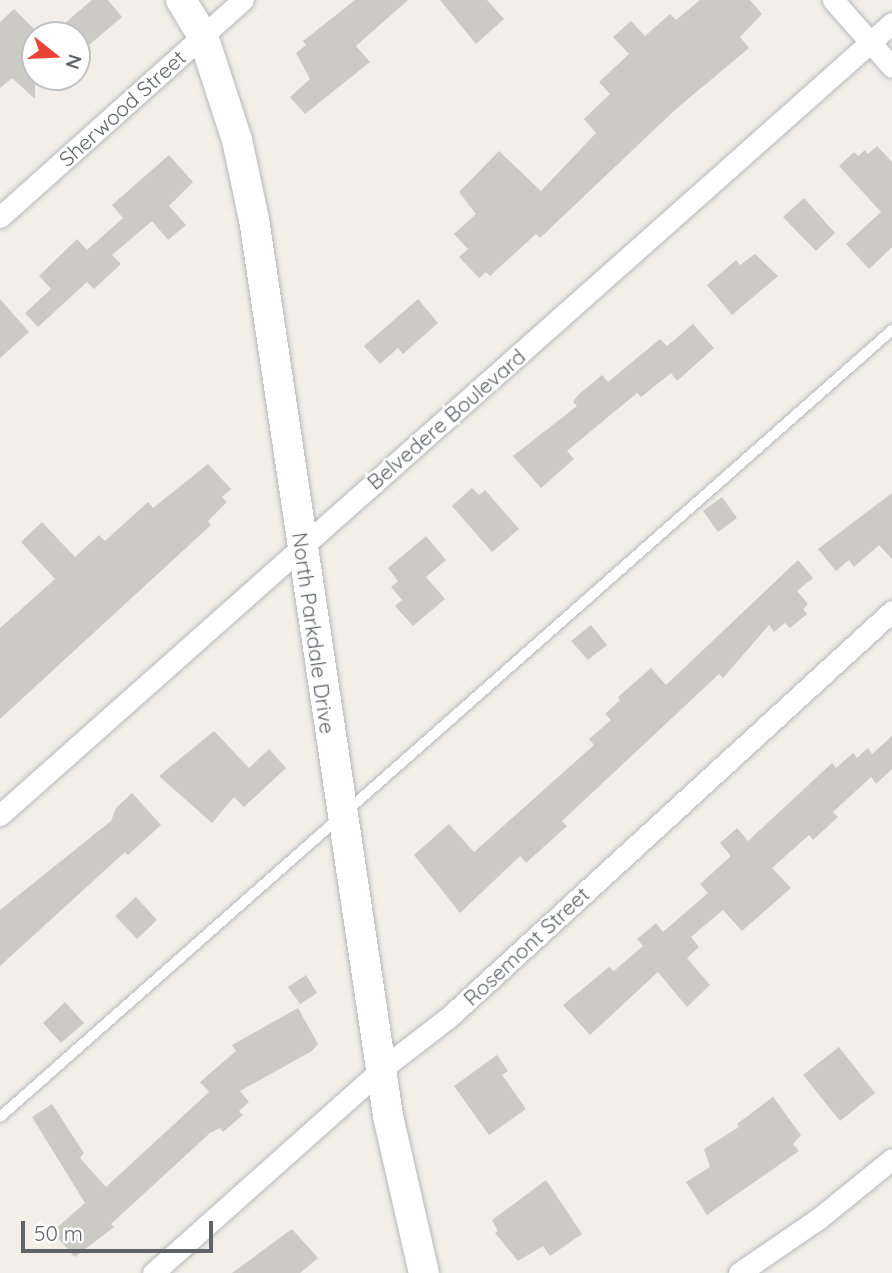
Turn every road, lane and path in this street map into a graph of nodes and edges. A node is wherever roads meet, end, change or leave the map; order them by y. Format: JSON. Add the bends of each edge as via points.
{"nodes":[{"id":1,"x":181,"y":0,"type":"edge"},
{"id":2,"x":243,"y":0,"type":"edge"},
{"id":3,"x":833,"y":0,"type":"edge"},
{"id":4,"x":892,"y":23,"type":"edge"},
{"id":5,"x":203,"y":36,"type":"junction"},
{"id":6,"x":871,"y":43,"type":"junction"},
{"id":7,"x":892,"y":66,"type":"edge"},
{"id":8,"x":0,"y":217,"type":"edge"},
{"id":9,"x":892,"y":330,"type":"edge"},
{"id":10,"x":302,"y":546,"type":"junction"},
{"id":11,"x":892,"y":611,"type":"edge"},
{"id":12,"x":0,"y":815,"type":"edge"},
{"id":13,"x":341,"y":820,"type":"junction"},
{"id":14,"x":383,"y":1068,"type":"junction"},
{"id":15,"x":0,"y":1117,"type":"edge"},
{"id":16,"x":892,"y":1159,"type":"edge"},
{"id":17,"x":153,"y":1273,"type":"edge"},
{"id":18,"x":424,"y":1273,"type":"edge"},
{"id":19,"x":739,"y":1273,"type":"edge"}],
"edges":[{"from":1,"to":5,"type":"street","name":"North Parkdale Drive"},
{"from":2,"to":5,"type":"street","name":"Sherwood Street"},
{"from":3,"to":6,"type":"street"},
{"from":4,"to":6,"type":"street","name":"Belvedere Boulevard"},
{"from":5,"to":8,"type":"street","name":"Sherwood Street"},
{"from":5,"to":10,"type":"street","name":"North Parkdale Drive","via":[[237,140],[254,219]]},
{"from":6,"to":7,"type":"street"},
{"from":6,"to":10,"type":"street","name":"Belvedere Boulevard"},
{"from":9,"to":13,"type":"lane"},
{"from":10,"to":12,"type":"street","name":"Belvedere Boulevard"},
{"from":10,"to":13,"type":"street","name":"North Parkdale Drive"},
{"from":11,"to":14,"type":"street","name":"Rosemont Street","via":[[449,1017]]},
{"from":13,"to":14,"type":"street","name":"North Parkdale Drive"},
{"from":13,"to":15,"type":"lane"},
{"from":14,"to":17,"type":"street","name":"Rosemont Street"},
{"from":14,"to":18,"type":"street","name":"North Parkdale Drive","via":[[405,1204]]},
{"from":16,"to":19,"type":"street","via":[[807,1227]]}]}
